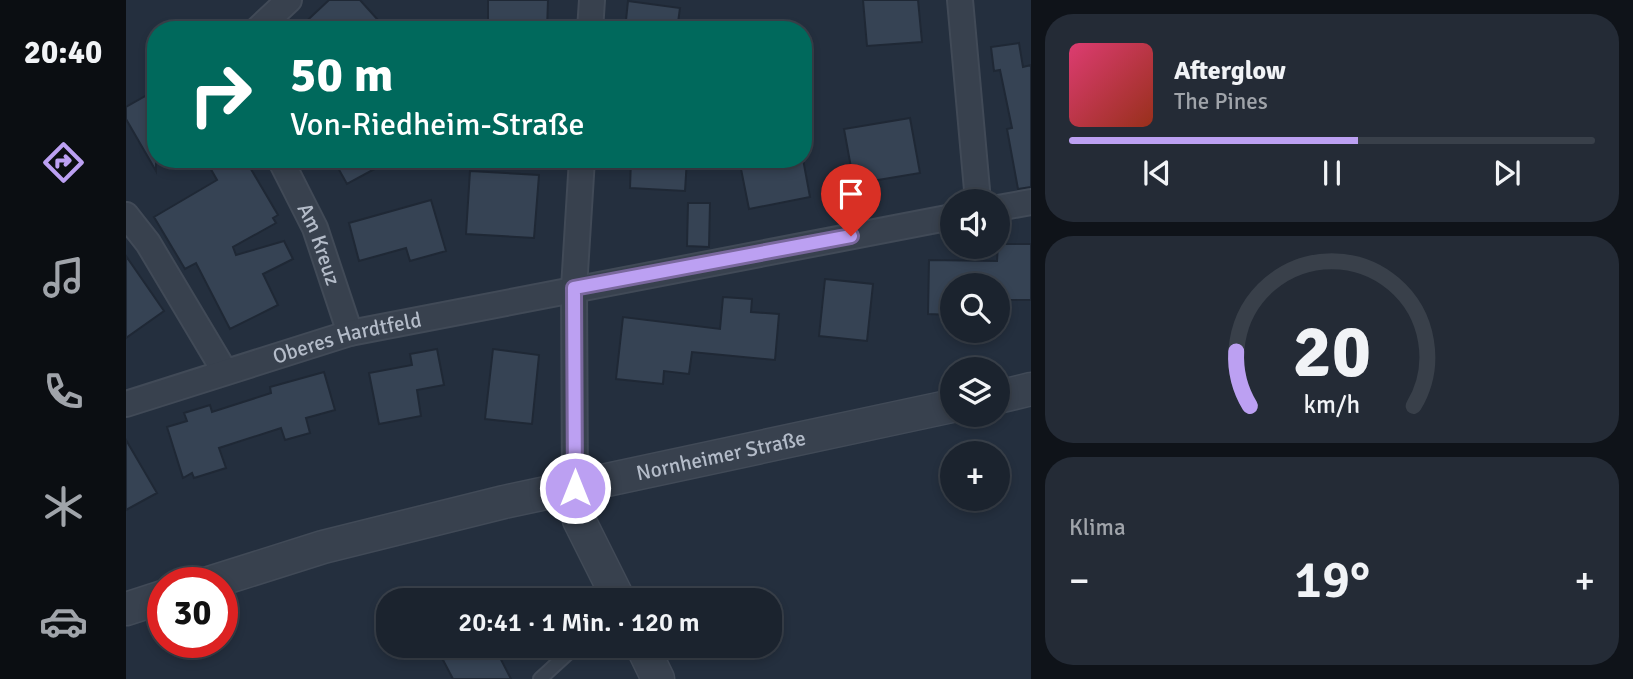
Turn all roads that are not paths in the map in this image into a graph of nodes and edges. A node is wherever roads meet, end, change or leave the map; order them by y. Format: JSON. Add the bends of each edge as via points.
{"nodes":[{"id":1,"x":289,"y":0,"type":"edge"},
{"id":2,"x":592,"y":0,"type":"edge"},
{"id":3,"x":960,"y":0,"type":"edge"},
{"id":4,"x":267,"y":21,"type":"edge"},
{"id":5,"x":591,"y":21,"type":"edge"},
{"id":6,"x":285,"y":168,"type":"edge"},
{"id":7,"x":581,"y":168,"type":"edge"},
{"id":8,"x":977,"y":189,"type":"edge"},
{"id":9,"x":1031,"y":202,"type":"edge"},
{"id":10,"x":1010,"y":206,"type":"edge"},
{"id":11,"x":126,"y":215,"type":"edge"},
{"id":12,"x":940,"y":219,"type":"edge"},
{"id":13,"x":574,"y":288,"type":"junction"},
{"id":14,"x":350,"y":333,"type":"junction"},
{"id":15,"x":225,"y":372,"type":"junction"},
{"id":16,"x":1031,"y":389,"type":"edge"},
{"id":17,"x":1010,"y":394,"type":"edge"},
{"id":18,"x":126,"y":404,"type":"edge"},
{"id":19,"x":940,"y":409,"type":"edge"},
{"id":20,"x":575,"y":488,"type":"junction"},
{"id":21,"x":238,"y":574,"type":"edge"},
{"id":22,"x":613,"y":588,"type":"edge"},
{"id":23,"x":147,"y":602,"type":"edge"},
{"id":24,"x":126,"y":609,"type":"edge"},
{"id":25,"x":563,"y":658,"type":"edge"},
{"id":26,"x":648,"y":658,"type":"edge"},
{"id":27,"x":540,"y":679,"type":"edge"},
{"id":28,"x":658,"y":679,"type":"edge"}],
"edges":[{"from":1,"to":4,"type":"street"},
{"from":2,"to":5,"type":"street"},
{"from":3,"to":8,"type":"street"},
{"from":6,"to":14,"type":"street","name":"Am Kreuz","via":[[315,228]]},
{"from":7,"to":13,"type":"street"},
{"from":9,"to":10,"type":"street"},
{"from":11,"to":15,"type":"street","via":[[148,243]]},
{"from":12,"to":13,"type":"street","name":"Oberes Hardtfeld"},
{"from":13,"to":14,"type":"street","name":"Oberes Hardtfeld"},
{"from":13,"to":20,"type":"street"},
{"from":14,"to":15,"type":"street","name":"Oberes Hardtfeld"},
{"from":15,"to":18,"type":"street","name":"Oberes Hardtfeld"},
{"from":16,"to":17,"type":"street"},
{"from":19,"to":20,"type":"street","name":"Nornheimer Straße"},
{"from":20,"to":21,"type":"street","name":"Nornheimer Straße","via":[[323,547]]},
{"from":20,"to":22,"type":"street","via":[[579,520]]},
{"from":23,"to":24,"type":"street"},
{"from":25,"to":27,"type":"lane"},
{"from":26,"to":28,"type":"street"}]}
